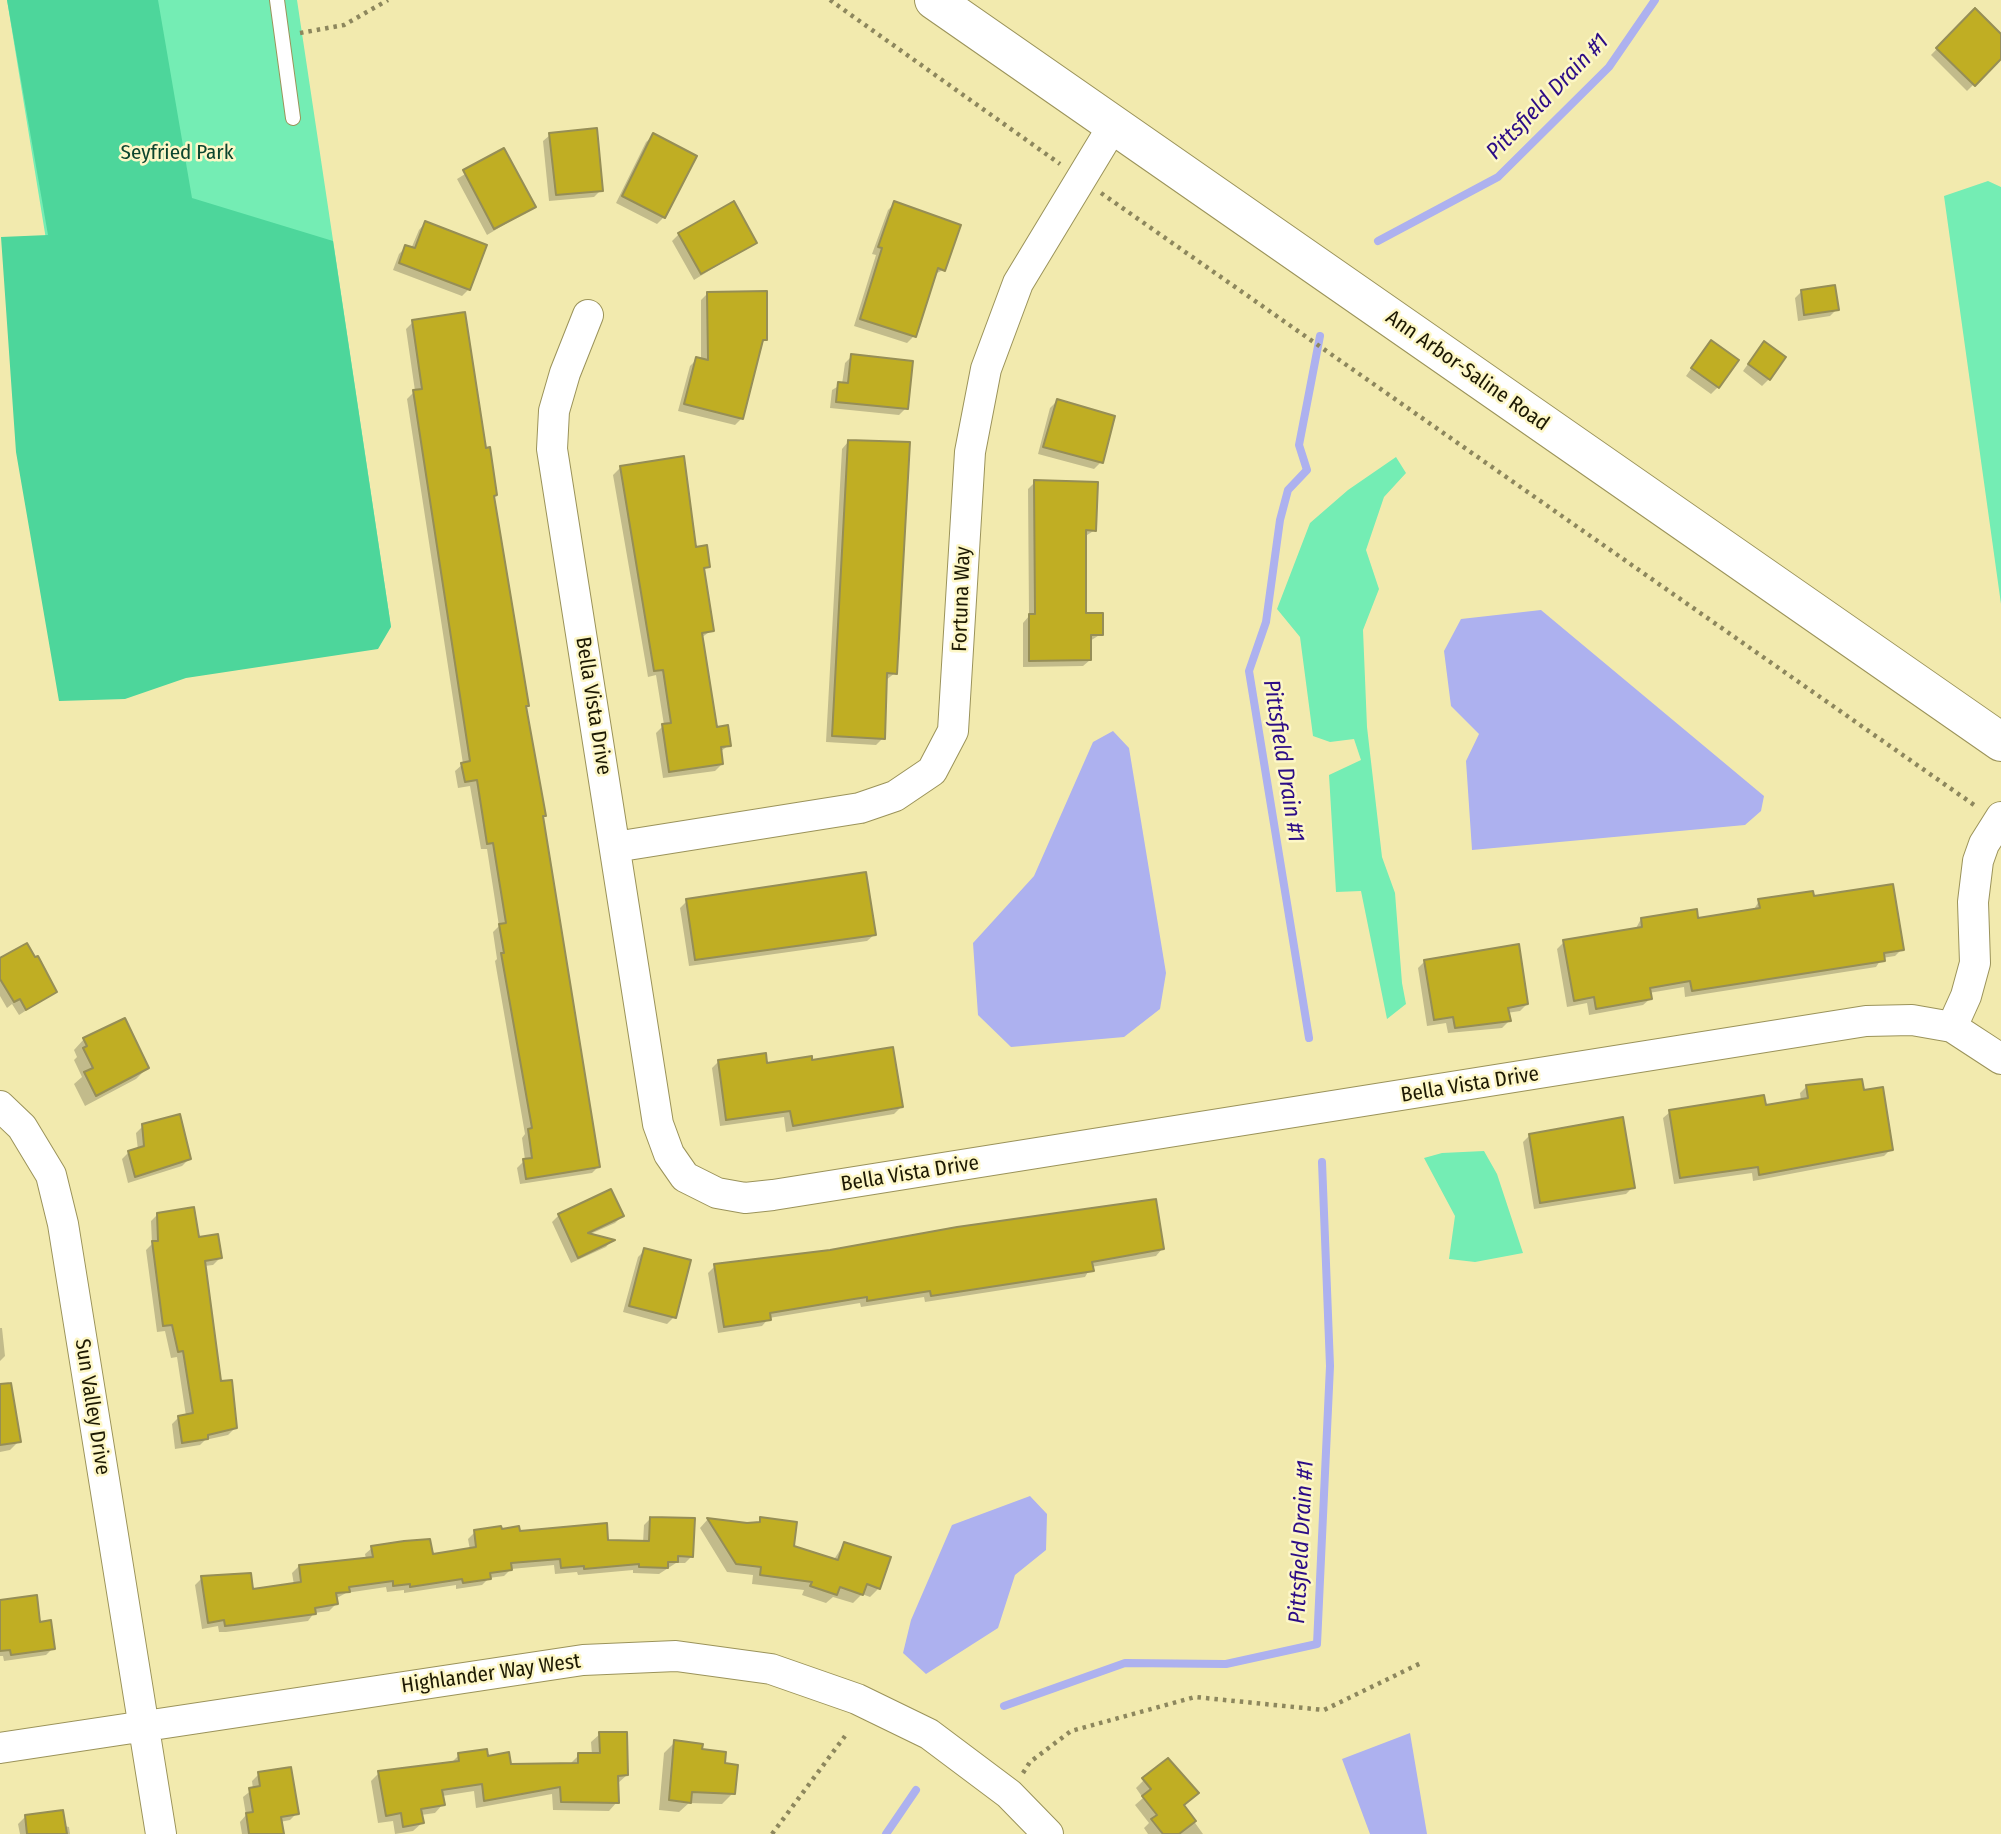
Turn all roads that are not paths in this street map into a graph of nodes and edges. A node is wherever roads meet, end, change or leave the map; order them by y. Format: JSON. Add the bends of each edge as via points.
{"nodes":[{"id":1,"x":277,"y":0,"type":"edge"},
{"id":2,"x":934,"y":0,"type":"edge"},
{"id":3,"x":293,"y":118,"type":"dead end"},
{"id":4,"x":1113,"y":126,"type":"junction"},
{"id":5,"x":588,"y":315,"type":"dead end"},
{"id":6,"x":2001,"y":742,"type":"edge"},
{"id":7,"x":2001,"y":817,"type":"edge"},
{"id":8,"x":615,"y":846,"type":"junction"},
{"id":9,"x":1952,"y":1027,"type":"junction"},
{"id":10,"x":2001,"y":1059,"type":"edge"},
{"id":11,"x":0,"y":1106,"type":"edge"},
{"id":12,"x":145,"y":1724,"type":"junction"},
{"id":13,"x":0,"y":1748,"type":"edge"},
{"id":14,"x":161,"y":1834,"type":"edge"},
{"id":15,"x":1048,"y":1834,"type":"edge"}],
"edges":[{"from":1,"to":3,"type":"lane"},
{"from":2,"to":4,"type":"main road","name":"Ann Arbor-Saline Road"},
{"from":4,"to":6,"type":"main road","name":"Ann Arbor-Saline Road"},
{"from":4,"to":8,"type":"street","name":"Fortuna Way","via":[[1018,284],[986,369],[970,452],[953,731],[932,771],[895,796],[860,807]]},
{"from":5,"to":8,"type":"street","name":"Bella Vista Drive","via":[[554,411],[552,449]]},
{"from":7,"to":9,"type":"street","via":[[1978,861],[1973,902],[1975,963]]},
{"from":8,"to":9,"type":"street","name":"Bella Vista Drive","via":[[658,1124],[669,1154],[685,1177],[717,1193],[745,1198],[1836,1026],[1893,1020]]},
{"from":9,"to":10,"type":"street","name":"Bella Vista Drive"},
{"from":11,"to":12,"type":"street","name":"Sun Valley Drive","via":[[22,1127],[51,1174],[63,1224]]},
{"from":12,"to":13,"type":"street","name":"Highlander Way West"},
{"from":12,"to":14,"type":"street","name":"Sun Valley Drive"},
{"from":12,"to":15,"type":"street","name":"Highlander Way West","via":[[583,1660],[676,1656],[771,1669],[857,1699],[929,1734],[1009,1794]]}]}
